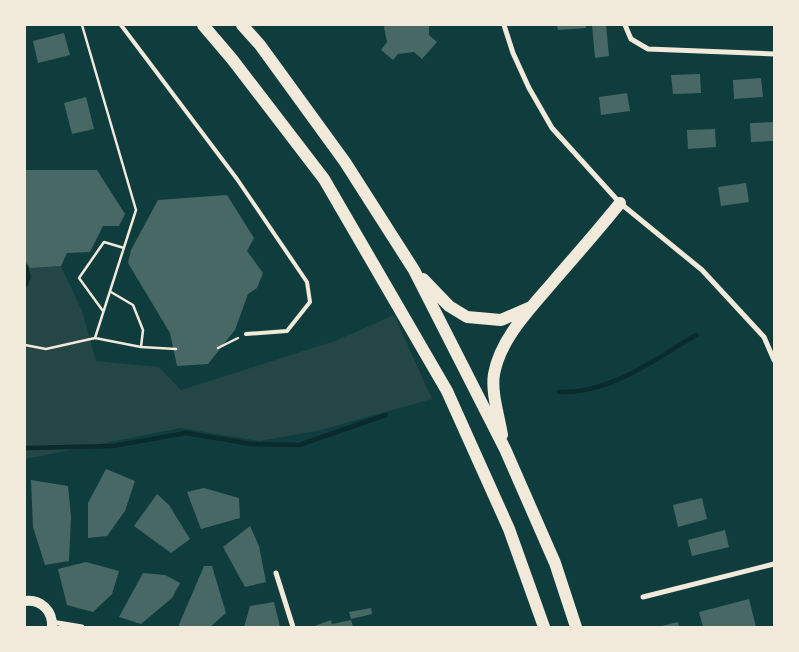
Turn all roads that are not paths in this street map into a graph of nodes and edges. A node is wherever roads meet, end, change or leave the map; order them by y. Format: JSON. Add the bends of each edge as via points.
{"nodes":[{"id":1,"x":121,"y":25,"type":"edge"},
{"id":2,"x":203,"y":25,"type":"edge"},
{"id":3,"x":242,"y":25,"type":"edge"},
{"id":4,"x":504,"y":25,"type":"edge"},
{"id":5,"x":625,"y":25,"type":"edge"},
{"id":6,"x":774,"y":54,"type":"edge"},
{"id":7,"x":620,"y":204,"type":"junction"},
{"id":8,"x":414,"y":270,"type":"junction"},
{"id":9,"x":533,"y":306,"type":"junction"},
{"id":10,"x":246,"y":334,"type":"road end"},
{"id":11,"x":774,"y":360,"type":"edge"},
{"id":12,"x":505,"y":450,"type":"junction"},
{"id":13,"x":774,"y":564,"type":"edge"},
{"id":14,"x":276,"y":573,"type":"dead end"},
{"id":15,"x":643,"y":597,"type":"dead end"},
{"id":16,"x":25,"y":601,"type":"edge"},
{"id":17,"x":52,"y":624,"type":"edge"},
{"id":18,"x":82,"y":627,"type":"edge"},
{"id":19,"x":293,"y":627,"type":"edge"},
{"id":20,"x":544,"y":627,"type":"edge"},
{"id":21,"x":576,"y":627,"type":"edge"}],
"edges":[{"from":1,"to":10,"type":"lane","via":[[237,179],[307,282],[310,302],[287,331]]},
{"from":2,"to":20,"type":"highway","via":[[324,179],[447,391],[509,530]]},
{"from":3,"to":8,"type":"highway","via":[[345,162]]},
{"from":4,"to":7,"type":"street","via":[[529,88],[552,128]]},
{"from":5,"to":6,"type":"street","via":[[631,39],[648,49]]},
{"from":7,"to":9,"type":"highway"},
{"from":7,"to":11,"type":"street","via":[[702,270],[764,337]]},
{"from":8,"to":9,"type":"highway","via":[[449,306],[467,317],[501,320]]},
{"from":8,"to":12,"type":"highway"},
{"from":9,"to":12,"type":"highway","via":[[512,332],[494,376],[495,400]]},
{"from":12,"to":21,"type":"highway","via":[[555,563]]},
{"from":13,"to":15,"type":"street"},
{"from":14,"to":19,"type":"street"},
{"from":16,"to":17,"type":"main road","via":[[39,602],[45,607]]},
{"from":17,"to":18,"type":"street"}]}
